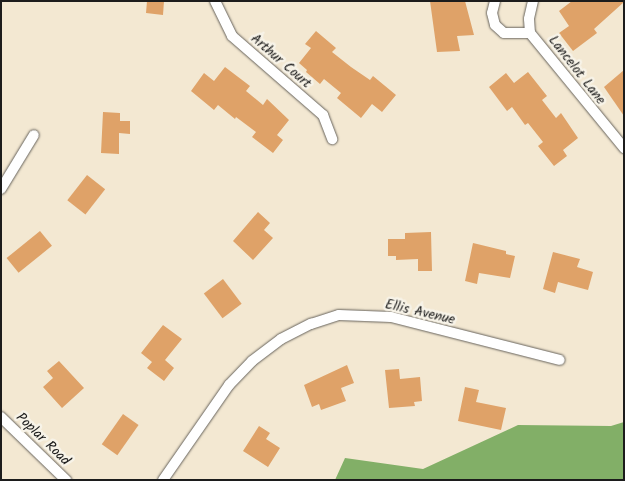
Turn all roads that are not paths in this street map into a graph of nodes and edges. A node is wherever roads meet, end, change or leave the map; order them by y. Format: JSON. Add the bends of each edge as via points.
{"nodes":[{"id":1,"x":215,"y":1,"type":"edge"},
{"id":2,"x":495,"y":1,"type":"edge"},
{"id":3,"x":533,"y":1,"type":"edge"},
{"id":4,"x":530,"y":32,"type":"junction"},
{"id":5,"x":34,"y":135,"type":"dead end"},
{"id":6,"x":332,"y":139,"type":"dead end"},
{"id":7,"x":624,"y":148,"type":"edge"},
{"id":8,"x":1,"y":189,"type":"edge"},
{"id":9,"x":560,"y":360,"type":"dead end"},
{"id":10,"x":1,"y":417,"type":"edge"},
{"id":11,"x":66,"y":480,"type":"edge"},
{"id":12,"x":164,"y":480,"type":"edge"}],
"edges":[{"from":1,"to":6,"type":"street","name":"Arthur Court","via":[[232,36],[324,115]]},
{"from":2,"to":4,"type":"street","via":[[492,13],[495,25],[504,33]]},
{"from":3,"to":4,"type":"street","name":"Lancelot Lane"},
{"from":4,"to":7,"type":"street","name":"Lancelot Lane"},
{"from":5,"to":8,"type":"street"},
{"from":9,"to":12,"type":"street","name":"Ellis Avenue","via":[[391,317],[339,315],[281,339],[252,361],[229,385]]},
{"from":10,"to":11,"type":"street","name":"Poplar Road"}]}
